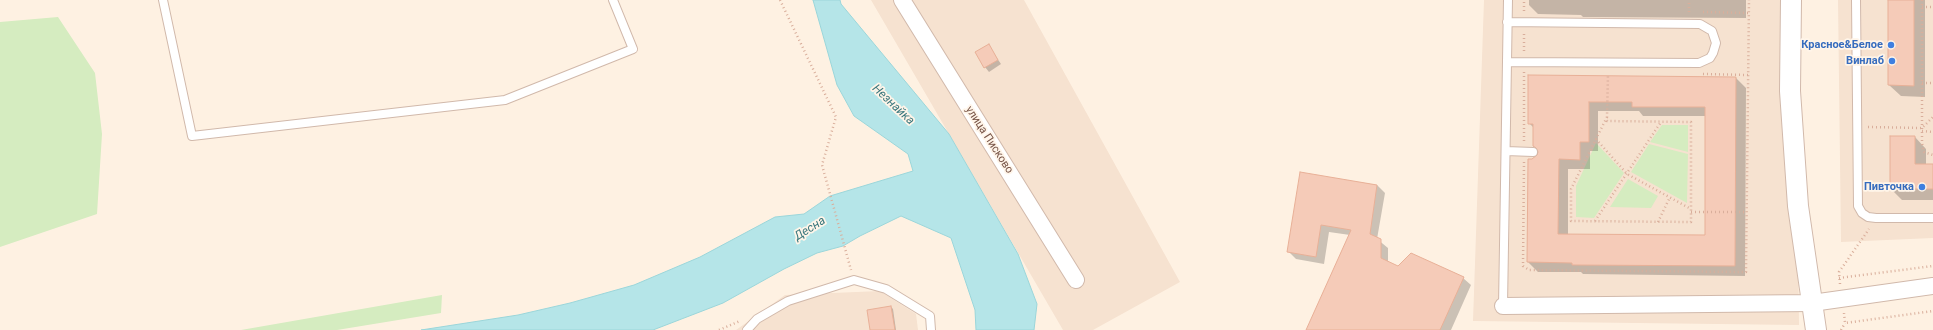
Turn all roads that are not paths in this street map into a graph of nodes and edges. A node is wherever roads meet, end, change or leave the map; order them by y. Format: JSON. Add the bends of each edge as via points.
{"nodes":[{"id":1,"x":163,"y":0,"type":"edge"},
{"id":2,"x":613,"y":0,"type":"edge"},
{"id":3,"x":902,"y":0,"type":"edge"},
{"id":4,"x":1508,"y":0,"type":"edge"},
{"id":5,"x":1791,"y":0,"type":"edge"},
{"id":6,"x":1856,"y":0,"type":"edge"},
{"id":7,"x":1507,"y":22,"type":"junction"},
{"id":8,"x":1507,"y":62,"type":"junction"},
{"id":9,"x":1506,"y":151,"type":"junction"},
{"id":10,"x":1528,"y":152,"type":"road end"},
{"id":11,"x":1933,"y":218,"type":"edge"},
{"id":12,"x":1076,"y":280,"type":"dead end"},
{"id":13,"x":1933,"y":286,"type":"edge"},
{"id":14,"x":1812,"y":303,"type":"junction"},
{"id":15,"x":1503,"y":306,"type":"joint"},
{"id":16,"x":747,"y":330,"type":"edge"},
{"id":17,"x":931,"y":330,"type":"edge"},
{"id":18,"x":1816,"y":330,"type":"edge"}],
"edges":[{"from":1,"to":2,"type":"lane","via":[[192,136],[506,100],[633,49]]},
{"from":3,"to":12,"type":"street","name":"улица Писково"},
{"from":4,"to":7,"type":"lane"},
{"from":5,"to":14,"type":"street","via":[[1790,91],[1797,191]]},
{"from":6,"to":11,"type":"lane","via":[[1858,206],[1868,217]]},
{"from":7,"to":8,"type":"lane"},
{"from":7,"to":8,"type":"lane","via":[[1700,24],[1712,30],[1716,43],[1714,54],[1698,63]]},
{"from":8,"to":9,"type":"lane"},
{"from":9,"to":10,"type":"lane"},
{"from":9,"to":15,"type":"lane"},
{"from":13,"to":14,"type":"street"},
{"from":14,"to":15,"type":"street"},
{"from":14,"to":18,"type":"street"},
{"from":16,"to":17,"type":"lane","via":[[757,318],[788,301],[854,280],[886,289],[930,316]]}]}
